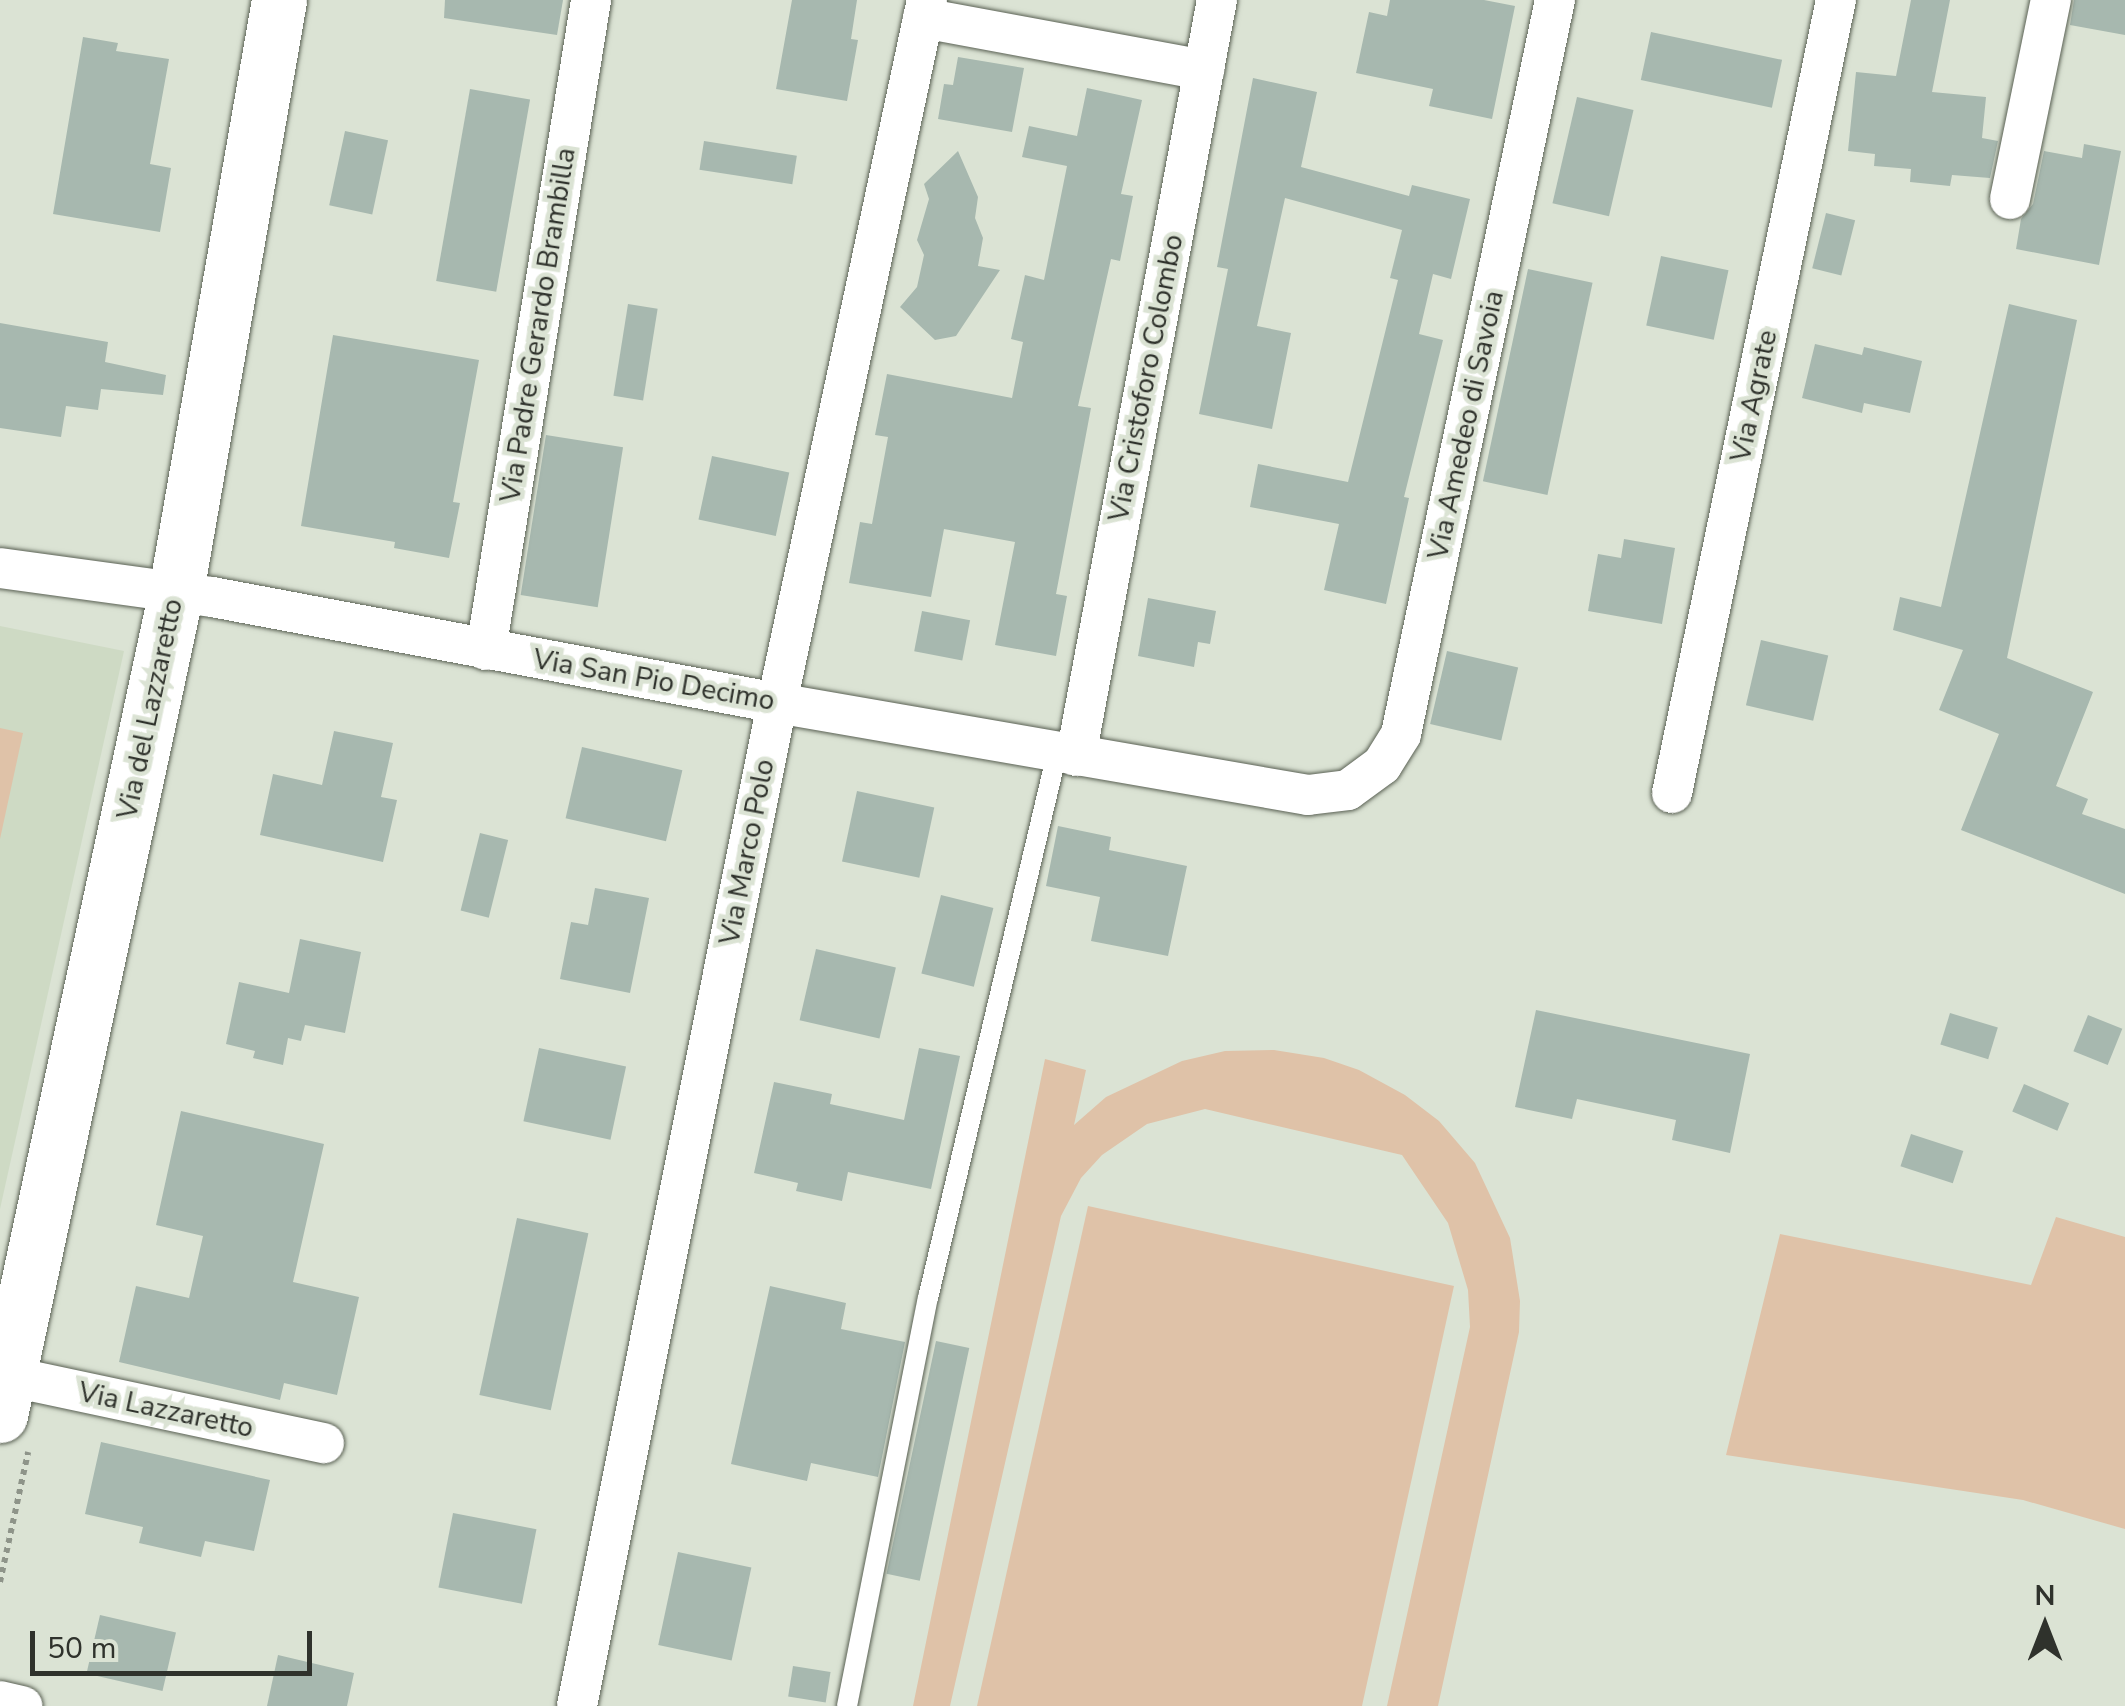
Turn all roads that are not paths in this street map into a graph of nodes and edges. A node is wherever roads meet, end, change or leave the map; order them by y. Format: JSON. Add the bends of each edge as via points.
{"nodes":[{"id":1,"x":279,"y":0,"type":"edge"},
{"id":2,"x":590,"y":0,"type":"edge"},
{"id":3,"x":1217,"y":0,"type":"edge"},
{"id":4,"x":1554,"y":0,"type":"edge"},
{"id":5,"x":1836,"y":0,"type":"edge"},
{"id":6,"x":2051,"y":0,"type":"edge"},
{"id":7,"x":925,"y":9,"type":"edge"},
{"id":8,"x":1204,"y":70,"type":"junction"},
{"id":9,"x":2010,"y":199,"type":"dead end"},
{"id":10,"x":0,"y":568,"type":"edge"},
{"id":11,"x":176,"y":591,"type":"junction"},
{"id":12,"x":486,"y":650,"type":"junction"},
{"id":13,"x":777,"y":703,"type":"junction"},
{"id":14,"x":1066,"y":754,"type":"junction"},
{"id":15,"x":1672,"y":792,"type":"dead end"},
{"id":16,"x":1308,"y":795,"type":"joint"},
{"id":17,"x":4,"y":1395,"type":"edge"},
{"id":18,"x":324,"y":1443,"type":"dead end"},
{"id":19,"x":0,"y":1701,"type":"edge"},
{"id":20,"x":22,"y":1706,"type":"edge"},
{"id":21,"x":577,"y":1706,"type":"edge"},
{"id":22,"x":847,"y":1706,"type":"edge"}],
"edges":[{"from":1,"to":11,"type":"street","name":"Via del Lazzaretto"},
{"from":2,"to":12,"type":"street","name":"Via Padre Gerardo Brambilla"},
{"from":3,"to":8,"type":"street","name":"Via Cristoforo Colombo"},
{"from":4,"to":16,"type":"street","name":"Via Amedeo di Savoia","via":[[1401,734],[1382,766],[1348,790]]},
{"from":5,"to":15,"type":"street","name":"Via Agrate"},
{"from":6,"to":9,"type":"street"},
{"from":7,"to":8,"type":"street"},
{"from":7,"to":13,"type":"street","name":"Via Marco Polo"},
{"from":8,"to":14,"type":"street","name":"Via Cristoforo Colombo"},
{"from":10,"to":11,"type":"street","name":"Via San Pio Decimo"},
{"from":11,"to":12,"type":"street","name":"Via San Pio Decimo"},
{"from":11,"to":17,"type":"street","name":"Via del Lazzaretto"},
{"from":12,"to":13,"type":"street","name":"Via San Pio Decimo"},
{"from":13,"to":14,"type":"street","name":"Via San Pio Decimo"},
{"from":13,"to":21,"type":"street","name":"Via Marco Polo"},
{"from":14,"to":16,"type":"street","name":"Via San Pio Decimo"},
{"from":14,"to":22,"type":"lane","via":[[928,1298]]},
{"from":17,"to":18,"type":"street","name":"Via Lazzaretto"},
{"from":19,"to":20,"type":"street"}]}
